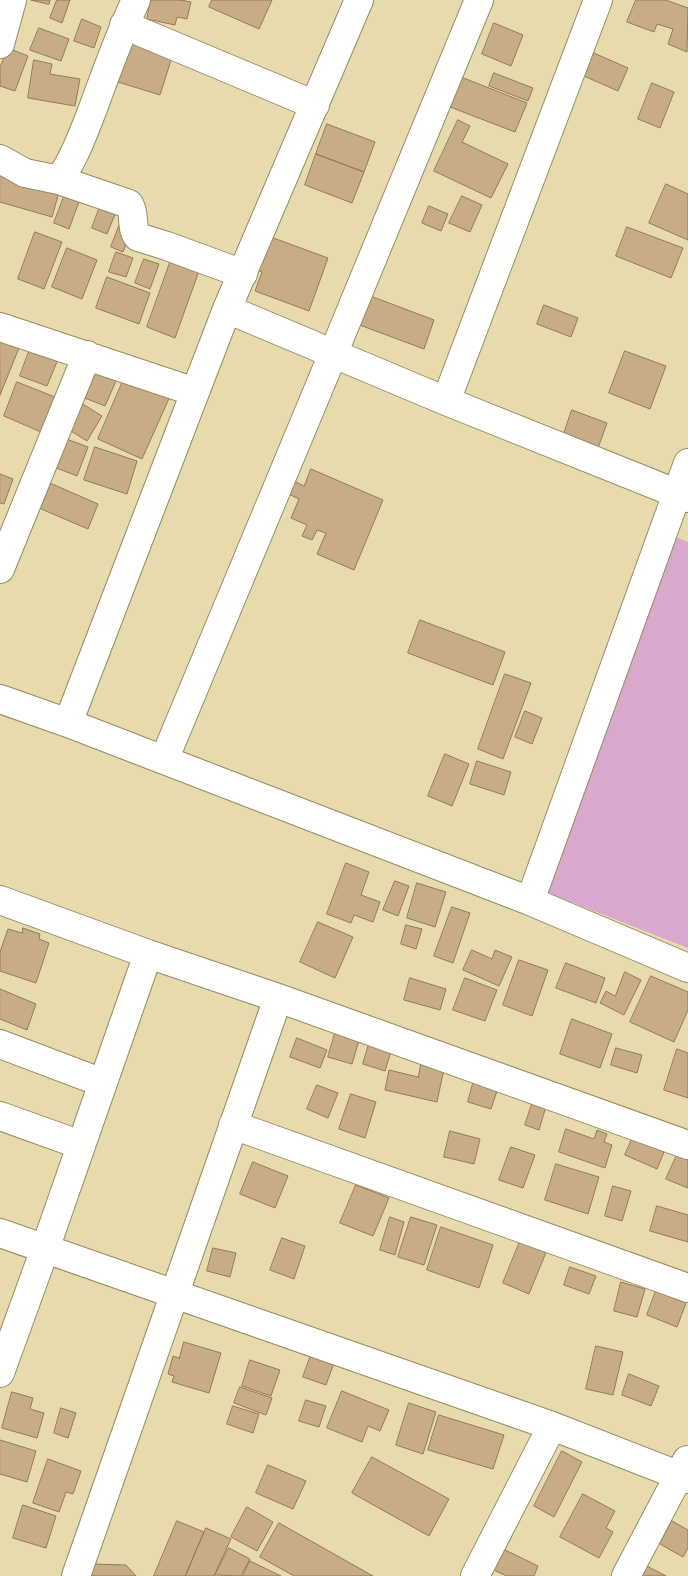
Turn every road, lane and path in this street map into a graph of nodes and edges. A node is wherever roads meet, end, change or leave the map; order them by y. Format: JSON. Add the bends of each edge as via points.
{"nodes":[{"id":1,"x":12,"y":0,"type":"edge"},
{"id":2,"x":136,"y":0,"type":"edge"},
{"id":3,"x":359,"y":0,"type":"edge"},
{"id":4,"x":478,"y":0,"type":"edge"},
{"id":5,"x":598,"y":0,"type":"edge"},
{"id":6,"x":124,"y":25,"type":"junction"},
{"id":7,"x":0,"y":44,"type":"edge"},
{"id":8,"x":315,"y":105,"type":"junction"},
{"id":9,"x":0,"y":159,"type":"edge"},
{"id":10,"x":59,"y":180,"type":"junction"},
{"id":11,"x":243,"y":274,"type":"junction"},
{"id":12,"x":227,"y":309,"type":"junction"},
{"id":13,"x":0,"y":327,"type":"edge"},
{"id":14,"x":333,"y":354,"type":"junction"},
{"id":15,"x":87,"y":355,"type":"junction"},
{"id":16,"x":195,"y":392,"type":"junction"},
{"id":17,"x":446,"y":401,"type":"junction"},
{"id":18,"x":688,"y":462,"type":"edge"},
{"id":19,"x":682,"y":496,"type":"edge"},
{"id":20,"x":0,"y":569,"type":"edge"},
{"id":21,"x":0,"y":699,"type":"edge"},
{"id":22,"x":68,"y":723,"type":"junction"},
{"id":23,"x":164,"y":760,"type":"junction"},
{"id":24,"x":0,"y":900,"type":"edge"},
{"id":25,"x":530,"y":901,"type":"junction"},
{"id":26,"x":148,"y":954,"type":"junction"},
{"id":27,"x":688,"y":968,"type":"edge"},
{"id":28,"x":278,"y":998,"type":"junction"},
{"id":29,"x":0,"y":1044,"type":"edge"},
{"id":30,"x":103,"y":1083,"type":"junction"},
{"id":31,"x":0,"y":1116,"type":"edge"},
{"id":32,"x":233,"y":1125,"type":"junction"},
{"id":33,"x":81,"y":1145,"type":"junction"},
{"id":34,"x":688,"y":1145,"type":"edge"},
{"id":35,"x":0,"y":1233,"type":"edge"},
{"id":36,"x":45,"y":1249,"type":"junction"},
{"id":37,"x":688,"y":1288,"type":"edge"},
{"id":38,"x":174,"y":1294,"type":"junction"},
{"id":39,"x":0,"y":1373,"type":"edge"},
{"id":40,"x":552,"y":1426,"type":"junction"},
{"id":41,"x":685,"y":1471,"type":"edge"},
{"id":42,"x":76,"y":1576,"type":"edge"},
{"id":43,"x":475,"y":1576,"type":"edge"},
{"id":44,"x":626,"y":1576,"type":"edge"}],
"edges":[{"from":1,"to":7,"type":"street"},
{"from":2,"to":6,"type":"street"},
{"from":3,"to":8,"type":"street"},
{"from":4,"to":14,"type":"street"},
{"from":5,"to":17,"type":"street"},
{"from":6,"to":8,"type":"street"},
{"from":6,"to":10,"type":"street","via":[[81,139]]},
{"from":8,"to":11,"type":"street"},
{"from":9,"to":10,"type":"street","via":[[25,173]]},
{"from":10,"to":11,"type":"street","via":[[129,204],[138,237]]},
{"from":11,"to":12,"type":"street"},
{"from":12,"to":14,"type":"street"},
{"from":12,"to":16,"type":"street"},
{"from":13,"to":15,"type":"street"},
{"from":14,"to":17,"type":"street"},
{"from":14,"to":23,"type":"street"},
{"from":15,"to":16,"type":"street"},
{"from":15,"to":20,"type":"street"},
{"from":16,"to":22,"type":"street"},
{"from":17,"to":19,"type":"street"},
{"from":18,"to":19,"type":"street"},
{"from":19,"to":25,"type":"street"},
{"from":21,"to":22,"type":"street"},
{"from":22,"to":23,"type":"street"},
{"from":23,"to":25,"type":"street"},
{"from":24,"to":26,"type":"street"},
{"from":25,"to":27,"type":"street"},
{"from":26,"to":28,"type":"street"},
{"from":26,"to":30,"type":"street"},
{"from":28,"to":32,"type":"street"},
{"from":28,"to":34,"type":"street"},
{"from":29,"to":30,"type":"street"},
{"from":30,"to":33,"type":"street"},
{"from":31,"to":33,"type":"street"},
{"from":32,"to":37,"type":"street"},
{"from":32,"to":38,"type":"street"},
{"from":33,"to":36,"type":"street"},
{"from":35,"to":36,"type":"street"},
{"from":36,"to":38,"type":"street"},
{"from":36,"to":39,"type":"street"},
{"from":38,"to":40,"type":"street"},
{"from":38,"to":42,"type":"street"},
{"from":40,"to":41,"type":"street"},
{"from":40,"to":43,"type":"street"},
{"from":41,"to":44,"type":"street"}]}
